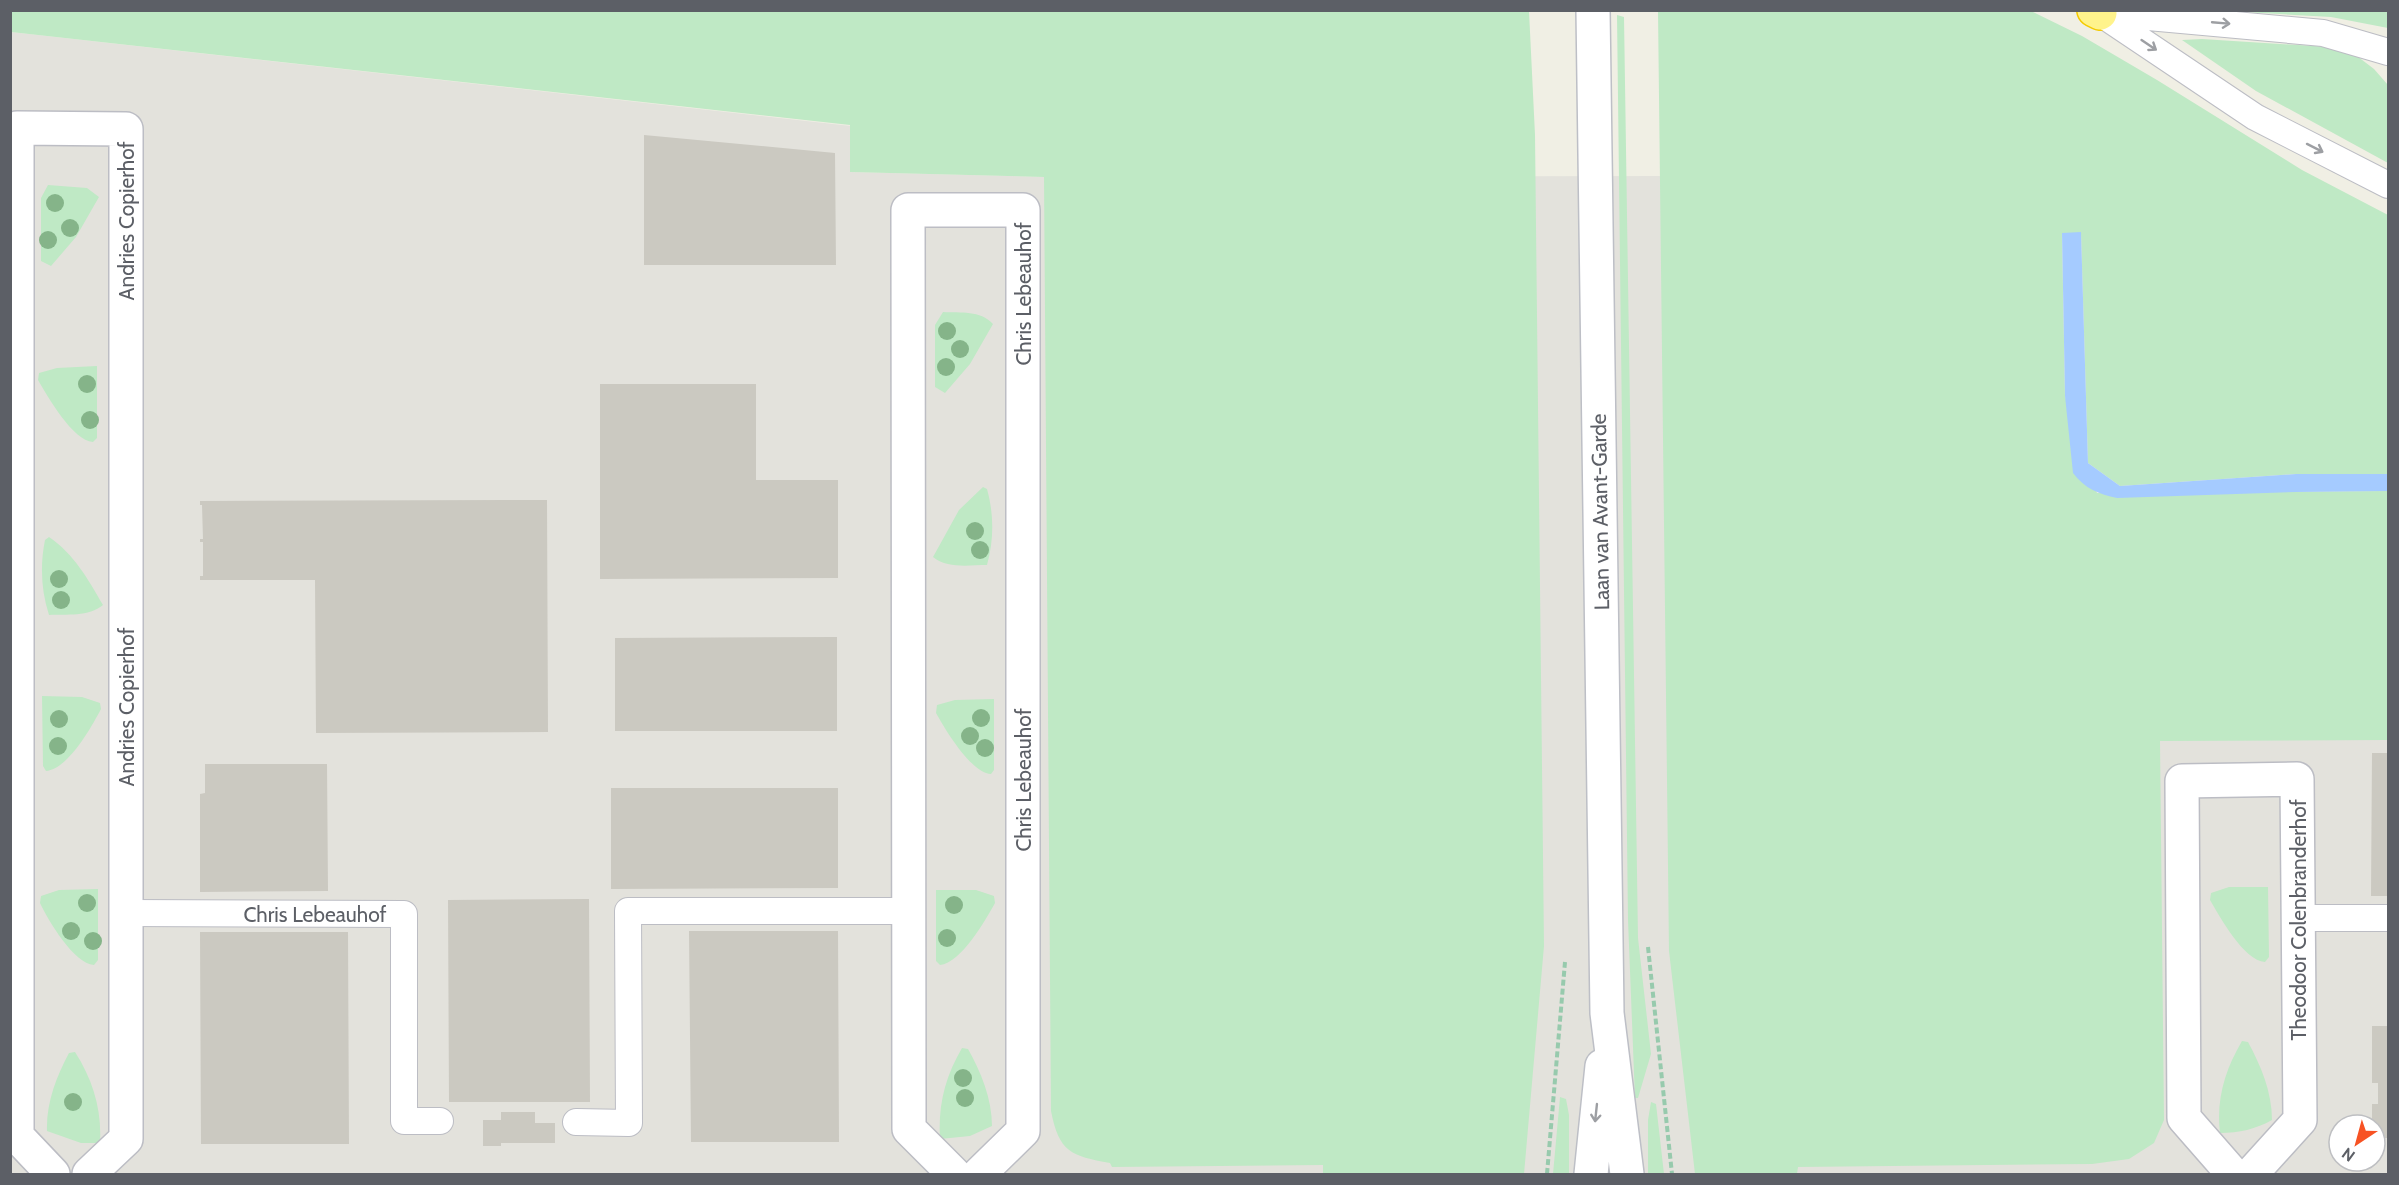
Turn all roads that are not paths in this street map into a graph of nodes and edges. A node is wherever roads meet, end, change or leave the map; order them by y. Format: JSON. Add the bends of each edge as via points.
{"nodes":[{"id":1,"x":1593,"y":10,"type":"edge"},
{"id":2,"x":2097,"y":12,"type":"edge"},
{"id":3,"x":2388,"y":52,"type":"edge"},
{"id":4,"x":2388,"y":185,"type":"edge"},
{"id":5,"x":14,"y":672,"type":"edge"},
{"id":6,"x":14,"y":787,"type":"edge"},
{"id":7,"x":909,"y":911,"type":"junction"},
{"id":8,"x":126,"y":913,"type":"junction"},
{"id":9,"x":2298,"y":918,"type":"junction"},
{"id":10,"x":2388,"y":918,"type":"edge"},
{"id":11,"x":14,"y":933,"type":"edge"},
{"id":12,"x":1607,"y":1013,"type":"junction"},
{"id":13,"x":440,"y":1121,"type":"dead end"},
{"id":14,"x":576,"y":1122,"type":"dead end"},
{"id":15,"x":53,"y":1174,"type":"edge"},
{"id":16,"x":88,"y":1174,"type":"edge"},
{"id":17,"x":954,"y":1174,"type":"edge"},
{"id":18,"x":979,"y":1174,"type":"edge"},
{"id":19,"x":1591,"y":1174,"type":"edge"},
{"id":20,"x":1627,"y":1174,"type":"edge"},
{"id":21,"x":2233,"y":1174,"type":"edge"},
{"id":22,"x":2251,"y":1174,"type":"edge"}],
"edges":[{"from":1,"to":12,"type":"street","name":"Laan van Avant-Garde"},
{"from":2,"to":3,"type":"lane","one_way":true,"via":[[2324,33]]},
{"from":2,"to":4,"type":"lane","one_way":true,"via":[[2255,117]]},
{"from":5,"to":6,"type":"street","name":"Andries Copierhof"},
{"from":5,"to":8,"type":"street","name":"Andries Copierhof","via":[[17,128],[126,129]]},
{"from":6,"to":11,"type":"street","name":"Andries Copierhof"},
{"from":7,"to":14,"type":"lane","via":[[628,911],[629,1123]]},
{"from":7,"to":17,"type":"street","name":"Chris Lebeauhof","via":[[909,1129]]},
{"from":7,"to":18,"type":"street","name":"Chris Lebeauhof","via":[[908,210],[1023,210],[1023,1131]]},
{"from":8,"to":13,"type":"lane","name":"Chris Lebeauhof","via":[[404,914],[404,1121]]},
{"from":8,"to":16,"type":"street","name":"Andries Copierhof","via":[[126,1139]]},
{"from":9,"to":10,"type":"lane"},
{"from":9,"to":21,"type":"street","name":"Theodoor Colenbranderhof","via":[[2297,779],[2181,781],[2184,1118]]},
{"from":9,"to":22,"type":"street","name":"Theodoor Colenbranderhof","via":[[2300,1120]]},
{"from":11,"to":15,"type":"street","name":"Andries Copierhof","via":[[17,1136]]},
{"from":12,"to":19,"type":"street","name":"Laan van Avant-Garde","one_way":true},
{"from":12,"to":20,"type":"street","name":"Laan van Avant-Garde"}]}
